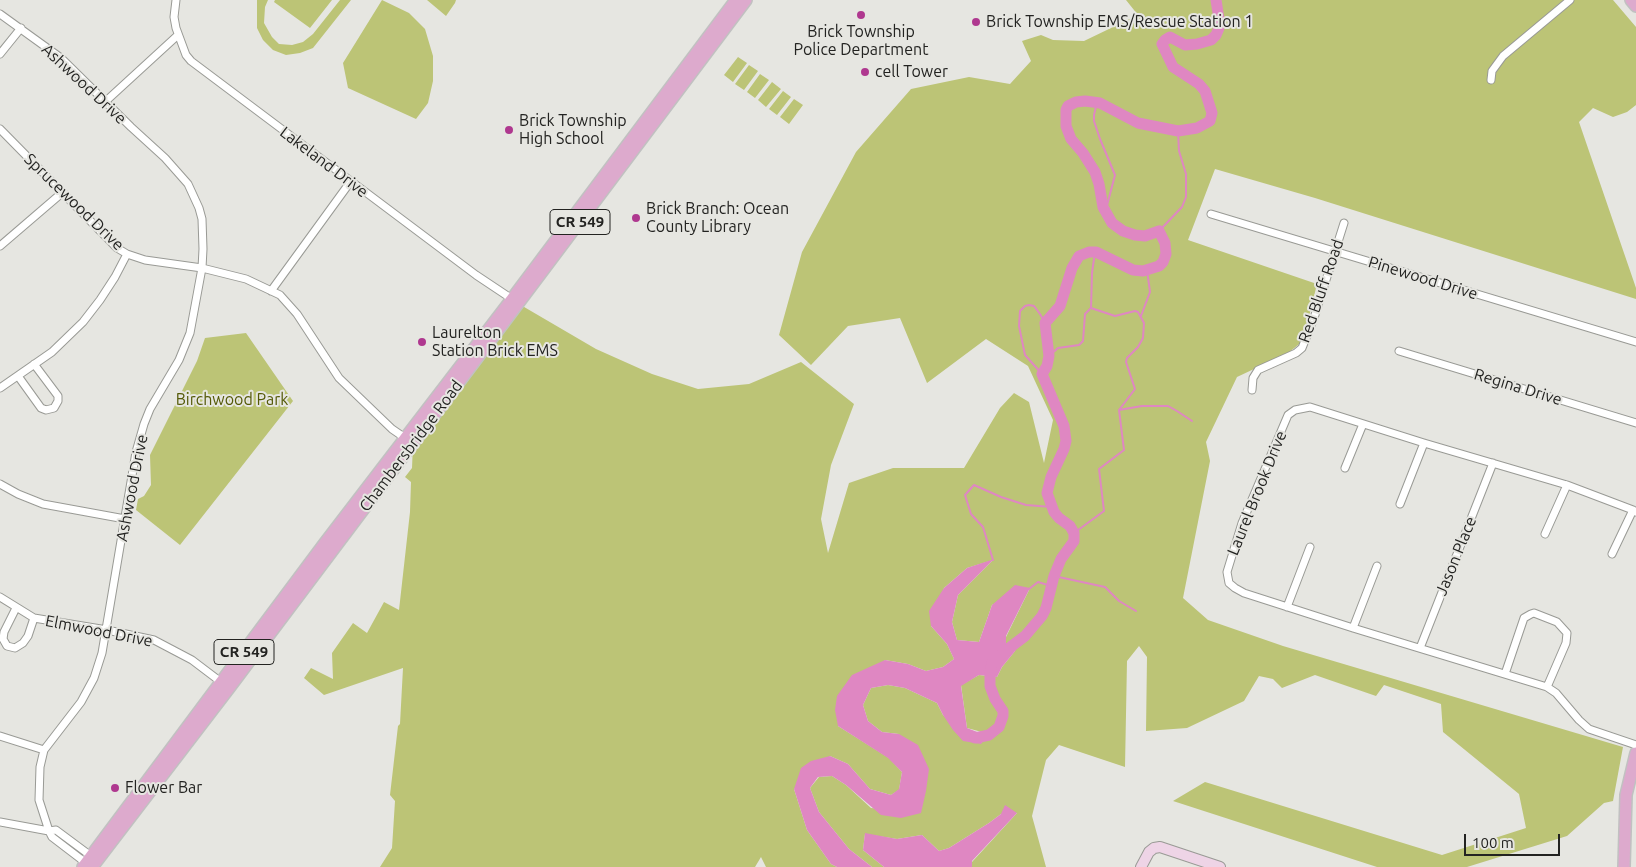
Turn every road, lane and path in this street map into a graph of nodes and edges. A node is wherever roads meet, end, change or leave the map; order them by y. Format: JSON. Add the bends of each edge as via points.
{"nodes":[{"id":1,"x":176,"y":0,"type":"edge"},
{"id":2,"x":736,"y":0,"type":"edge"},
{"id":3,"x":746,"y":0,"type":"edge"},
{"id":4,"x":1570,"y":0,"type":"edge"},
{"id":5,"x":1630,"y":0,"type":"edge"},
{"id":6,"x":1636,"y":6,"type":"edge"},
{"id":7,"x":0,"y":14,"type":"edge"},
{"id":8,"x":21,"y":28,"type":"junction"},
{"id":9,"x":178,"y":36,"type":"junction"},
{"id":10,"x":0,"y":54,"type":"edge"},
{"id":11,"x":1491,"y":80,"type":"dead end"},
{"id":12,"x":106,"y":101,"type":"junction"},
{"id":13,"x":0,"y":130,"type":"edge"},
{"id":14,"x":351,"y":181,"type":"junction"},
{"id":15,"x":64,"y":192,"type":"junction"},
{"id":16,"x":1211,"y":214,"type":"dead end"},
{"id":17,"x":1344,"y":223,"type":"dead end"},
{"id":18,"x":0,"y":246,"type":"edge"},
{"id":19,"x":1335,"y":251,"type":"junction"},
{"id":20,"x":127,"y":254,"type":"junction"},
{"id":21,"x":202,"y":268,"type":"junction"},
{"id":22,"x":271,"y":291,"type":"junction"},
{"id":23,"x":512,"y":299,"type":"junction"},
{"id":24,"x":1636,"y":342,"type":"edge"},
{"id":25,"x":1399,"y":351,"type":"dead end"},
{"id":26,"x":34,"y":364,"type":"junction"},
{"id":27,"x":18,"y":376,"type":"junction"},
{"id":28,"x":0,"y":388,"type":"edge"},
{"id":29,"x":1252,"y":390,"type":"dead end"},
{"id":30,"x":1636,"y":423,"type":"edge"},
{"id":31,"x":1363,"y":424,"type":"junction"},
{"id":32,"x":409,"y":441,"type":"junction"},
{"id":33,"x":1424,"y":443,"type":"junction"},
{"id":34,"x":1493,"y":463,"type":"junction"},
{"id":35,"x":1345,"y":468,"type":"dead end"},
{"id":36,"x":0,"y":484,"type":"edge"},
{"id":37,"x":1567,"y":485,"type":"junction"},
{"id":38,"x":1400,"y":504,"type":"dead end"},
{"id":39,"x":1635,"y":511,"type":"edge"},
{"id":40,"x":125,"y":518,"type":"junction"},
{"id":41,"x":1545,"y":534,"type":"dead end"},
{"id":42,"x":1310,"y":547,"type":"dead end"},
{"id":43,"x":1612,"y":554,"type":"dead end"},
{"id":44,"x":1377,"y":566,"type":"dead end"},
{"id":45,"x":0,"y":597,"type":"edge"},
{"id":46,"x":1287,"y":607,"type":"junction"},
{"id":47,"x":16,"y":608,"type":"junction"},
{"id":48,"x":34,"y":618,"type":"junction"},
{"id":49,"x":1353,"y":628,"type":"junction"},
{"id":50,"x":108,"y":630,"type":"junction"},
{"id":51,"x":1420,"y":648,"type":"junction"},
{"id":52,"x":1504,"y":674,"type":"junction"},
{"id":53,"x":221,"y":682,"type":"junction"},
{"id":54,"x":1547,"y":687,"type":"junction"},
{"id":55,"x":0,"y":736,"type":"edge"},
{"id":56,"x":1636,"y":745,"type":"edge"},
{"id":57,"x":44,"y":750,"type":"junction"},
{"id":58,"x":1636,"y":753,"type":"edge"},
{"id":59,"x":0,"y":822,"type":"edge"},
{"id":60,"x":49,"y":831,"type":"junction"},
{"id":61,"x":88,"y":863,"type":"edge"},
{"id":62,"x":1141,"y":867,"type":"edge"},
{"id":63,"x":1220,"y":867,"type":"edge"},
{"id":64,"x":1624,"y":867,"type":"edge"}],
"edges":[{"from":1,"to":9,"type":"street","name":"Lakeland Drive","via":[[174,17]]},
{"from":2,"to":23,"type":"main road","name":"Chambersbridge Road","number":"CR 549"},
{"from":3,"to":32,"type":"main road","name":"Chambersbridge Road","number":"CR 549"},
{"from":4,"to":11,"type":"street","via":[[1503,56],[1492,71]]},
{"from":5,"to":6,"type":"main road"},
{"from":7,"to":8,"type":"street","name":"Ashwood Drive"},
{"from":8,"to":10,"type":"street"},
{"from":8,"to":12,"type":"street","name":"Ashwood Drive","via":[[62,58]]},
{"from":9,"to":12,"type":"street"},
{"from":9,"to":14,"type":"street","name":"Lakeland Drive","via":[[191,61]]},
{"from":12,"to":21,"type":"street","name":"Ashwood Drive","via":[[166,158],[188,184],[202,219]]},
{"from":13,"to":15,"type":"street","name":"Sprucewood Drive"},
{"from":14,"to":22,"type":"street"},
{"from":14,"to":23,"type":"street","name":"Lakeland Drive"},
{"from":15,"to":18,"type":"street"},
{"from":15,"to":20,"type":"street","name":"Sprucewood Drive","via":[[117,248]]},
{"from":16,"to":19,"type":"street","name":"Pinewood Drive"},
{"from":17,"to":19,"type":"street","name":"Red Bluff Road"},
{"from":19,"to":24,"type":"street","name":"Pinewood Drive"},
{"from":19,"to":29,"type":"street","name":"Red Bluff Road","via":[[1302,348],[1258,370]]},
{"from":20,"to":21,"type":"street","name":"Sprucewood Drive","via":[[145,260]]},
{"from":20,"to":26,"type":"street","via":[[110,285],[83,322],[52,352]]},
{"from":21,"to":22,"type":"street","name":"Sprucewood Drive","via":[[246,279]]},
{"from":21,"to":40,"type":"street","name":"Ashwood Drive","via":[[190,333],[144,424]]},
{"from":22,"to":32,"type":"street","name":"Sprucewood Drive","via":[[285,300],[297,314],[339,378]]},
{"from":23,"to":32,"type":"main road","name":"Chambersbridge Road","number":"CR 549"},
{"from":25,"to":30,"type":"street","name":"Regina Drive"},
{"from":26,"to":27,"type":"street"},
{"from":26,"to":27,"type":"street","via":[[58,396],[54,408],[41,408]]},
{"from":27,"to":28,"type":"street"},
{"from":31,"to":33,"type":"street","name":"Laurel Brook Drive"},
{"from":31,"to":35,"type":"street"},
{"from":31,"to":46,"type":"street","name":"Laurel Brook Drive","via":[[1310,407],[1291,412],[1242,522],[1226,572],[1229,583],[1244,593]]},
{"from":32,"to":53,"type":"main road","name":"Chambersbridge Road","number":"CR 549"},
{"from":32,"to":61,"type":"main road","name":"Chambersbridge Road","number":"CR 549"},
{"from":33,"to":34,"type":"street","name":"Laurel Brook Drive"},
{"from":33,"to":38,"type":"street"},
{"from":34,"to":37,"type":"street","name":"Laurel Brook Drive"},
{"from":34,"to":51,"type":"street","name":"Jason Place"},
{"from":36,"to":40,"type":"street","via":[[43,504]]},
{"from":37,"to":39,"type":"street","name":"Laurel Brook Drive"},
{"from":37,"to":41,"type":"street"},
{"from":39,"to":43,"type":"street"},
{"from":40,"to":50,"type":"street","name":"Ashwood Drive"},
{"from":42,"to":46,"type":"street"},
{"from":44,"to":49,"type":"street"},
{"from":45,"to":47,"type":"street","name":"Elmwood Drive"},
{"from":46,"to":49,"type":"street","name":"Laurel Brook Drive"},
{"from":47,"to":48,"type":"street","name":"Elmwood Drive"},
{"from":47,"to":48,"type":"street","via":[[4,632],[7,646],[15,648],[23,643]]},
{"from":48,"to":50,"type":"street","name":"Elmwood Drive"},
{"from":49,"to":51,"type":"street","name":"Laurel Brook Drive"},
{"from":50,"to":53,"type":"street","name":"Elmwood Drive","via":[[154,640],[192,660]]},
{"from":50,"to":57,"type":"street","name":"Ashwood Drive","via":[[94,678],[81,702]]},
{"from":51,"to":52,"type":"street","name":"Laurel Brook Drive"},
{"from":52,"to":54,"type":"street","name":"Laurel Brook Drive"},
{"from":52,"to":54,"type":"street","via":[[1524,618],[1534,613],[1557,622],[1567,634]]},
{"from":53,"to":61,"type":"main road","name":"Chambersbridge Road","number":"CR 549"},
{"from":54,"to":56,"type":"street","name":"Laurel Brook Drive","via":[[1589,729]]},
{"from":55,"to":57,"type":"street"},
{"from":57,"to":60,"type":"street","name":"Ashwood Drive","via":[[39,800]]},
{"from":58,"to":64,"type":"main road","via":[[1626,794]]},
{"from":59,"to":60,"type":"street"},
{"from":60,"to":61,"type":"street","via":[[56,830]]},
{"from":62,"to":63,"type":"street","via":[[1149,852],[1160,847]]}]}
